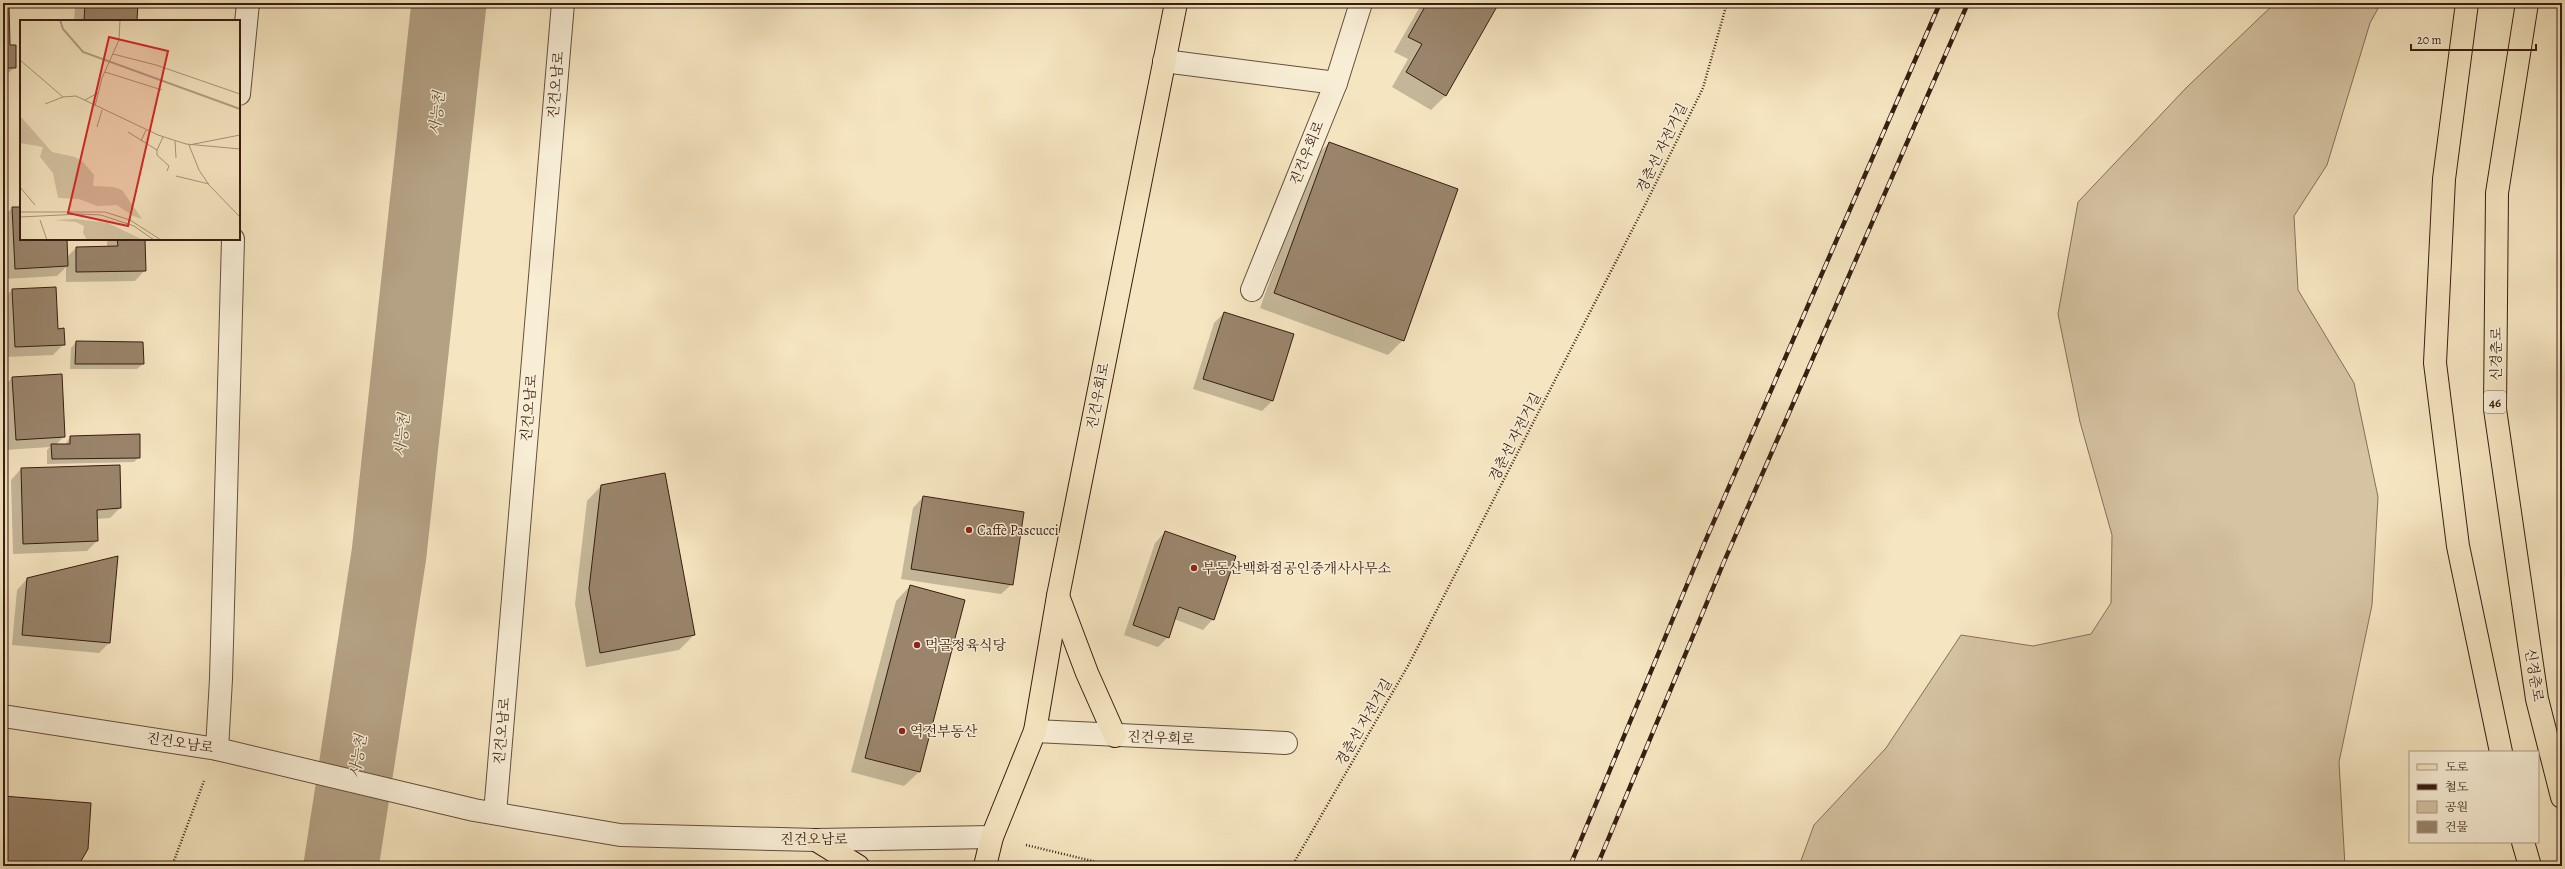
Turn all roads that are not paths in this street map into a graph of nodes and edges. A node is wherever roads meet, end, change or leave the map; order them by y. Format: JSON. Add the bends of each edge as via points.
{"nodes":[{"id":1,"x":248,"y":3,"type":"edge"},
{"id":2,"x":563,"y":3,"type":"edge"},
{"id":3,"x":1176,"y":3,"type":"edge"},
{"id":4,"x":1361,"y":3,"type":"edge"},
{"id":5,"x":2467,"y":3,"type":"edge"},
{"id":6,"x":2527,"y":3,"type":"edge"},
{"id":7,"x":1164,"y":61,"type":"junction"},
{"id":8,"x":1336,"y":83,"type":"junction"},
{"id":9,"x":240,"y":84,"type":"edge"},
{"id":10,"x":233,"y":240,"type":"edge"},
{"id":11,"x":1252,"y":290,"type":"dead end"},
{"id":12,"x":1058,"y":596,"type":"junction"},
{"id":13,"x":3,"y":716,"type":"edge"},
{"id":14,"x":1035,"y":731,"type":"junction"},
{"id":15,"x":1115,"y":736,"type":"junction"},
{"id":16,"x":1286,"y":743,"type":"dead end"},
{"id":17,"x":217,"y":749,"type":"junction"},
{"id":18,"x":2500,"y":751,"type":"edge"},
{"id":19,"x":2562,"y":797,"type":"edge"},
{"id":20,"x":484,"y":812,"type":"junction"},
{"id":21,"x":992,"y":837,"type":"junction"},
{"id":22,"x":816,"y":840,"type":"junction"},
{"id":23,"x":2523,"y":843,"type":"edge"},
{"id":24,"x":858,"y":866,"type":"edge"},
{"id":25,"x":984,"y":866,"type":"edge"},
{"id":26,"x":2530,"y":866,"type":"edge"}],
"edges":[{"from":1,"to":9,"type":"street"},
{"from":2,"to":20,"type":"street","name":"진건오남로"},
{"from":3,"to":7,"type":"main road","name":"진건우회로"},
{"from":4,"to":8,"type":"street","name":"진건우회로"},
{"from":5,"to":18,"type":"main road","via":[[2444,179],[2435,363],[2458,546]]},
{"from":6,"to":19,"type":"main road","name":"신경춘로","number":"46","via":[[2497,193],[2495,409],[2537,699]]},
{"from":7,"to":8,"type":"street"},
{"from":7,"to":12,"type":"main road","name":"진건우회로"},
{"from":8,"to":11,"type":"street","name":"진건우회로"},
{"from":10,"to":17,"type":"street"},
{"from":12,"to":14,"type":"main road","name":"진건우회로"},
{"from":12,"to":15,"type":"main road"},
{"from":13,"to":17,"type":"street","name":"진건오남로"},
{"from":14,"to":15,"type":"street","name":"진건우회로"},
{"from":14,"to":21,"type":"main road","name":"진건우회로"},
{"from":15,"to":16,"type":"street","name":"진건우회로"},
{"from":17,"to":20,"type":"street","name":"진건오남로"},
{"from":20,"to":22,"type":"street","name":"진건오남로","via":[[620,835]]},
{"from":21,"to":22,"type":"street","name":"진건오남로"},
{"from":21,"to":25,"type":"main road","name":"진건우회로"},
{"from":22,"to":24,"type":"main road"},
{"from":23,"to":26,"type":"main road"}]}
